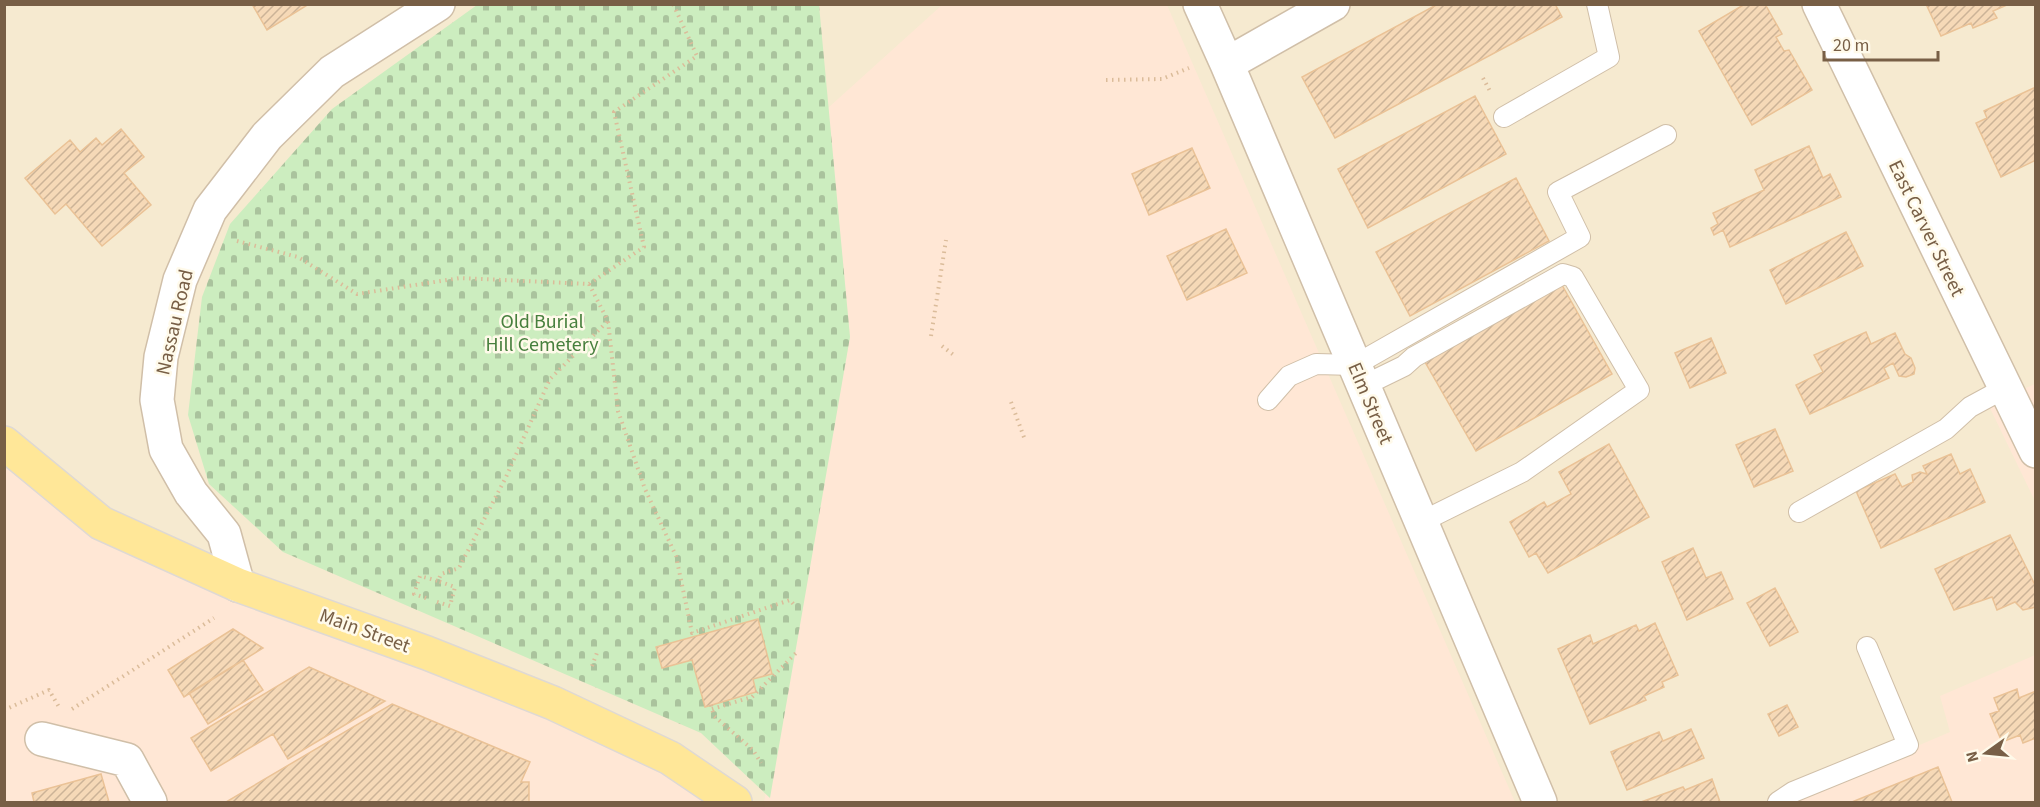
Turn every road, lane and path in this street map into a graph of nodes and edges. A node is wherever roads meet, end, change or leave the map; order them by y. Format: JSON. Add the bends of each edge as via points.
{"nodes":[{"id":1,"x":438,"y":4,"type":"edge"},
{"id":2,"x":673,"y":4,"type":"edge"},
{"id":3,"x":1200,"y":4,"type":"edge"},
{"id":4,"x":1333,"y":4,"type":"edge"},
{"id":5,"x":1597,"y":4,"type":"edge"},
{"id":6,"x":1819,"y":4,"type":"edge"},
{"id":7,"x":1227,"y":64,"type":"junction"},
{"id":8,"x":1189,"y":68,"type":"dead end"},
{"id":9,"x":1106,"y":80,"type":"dead end"},
{"id":10,"x":1504,"y":117,"type":"dead end"},
{"id":11,"x":1666,"y":135,"type":"dead end"},
{"id":12,"x":946,"y":240,"type":"dead end"},
{"id":13,"x":244,"y":244,"type":"dead end"},
{"id":14,"x":590,"y":284,"type":"junction"},
{"id":15,"x":609,"y":321,"type":"junction"},
{"id":16,"x":931,"y":336,"type":"dead end"},
{"id":17,"x":942,"y":346,"type":"dead end"},
{"id":18,"x":955,"y":356,"type":"dead end"},
{"id":19,"x":1359,"y":375,"type":"junction"},
{"id":20,"x":2005,"y":388,"type":"junction"},
{"id":21,"x":1268,"y":400,"type":"dead end"},
{"id":22,"x":1011,"y":402,"type":"dead end"},
{"id":23,"x":1025,"y":440,"type":"dead end"},
{"id":24,"x":4,"y":443,"type":"edge"},
{"id":25,"x":2035,"y":449,"type":"edge"},
{"id":26,"x":1799,"y":512,"type":"dead end"},
{"id":27,"x":1421,"y":522,"type":"junction"},
{"id":28,"x":438,"y":581,"type":"junction"},
{"id":29,"x":238,"y":585,"type":"junction"},
{"id":30,"x":426,"y":598,"type":"dead end"},
{"id":31,"x":437,"y":602,"type":"dead end"},
{"id":32,"x":795,"y":606,"type":"dead end"},
{"id":33,"x":214,"y":618,"type":"dead end"},
{"id":34,"x":1867,"y":647,"type":"dead end"},
{"id":35,"x":598,"y":650,"type":"dead end"},
{"id":36,"x":798,"y":651,"type":"dead end"},
{"id":37,"x":592,"y":666,"type":"dead end"},
{"id":38,"x":4,"y":710,"type":"edge"},
{"id":39,"x":42,"y":739,"type":"dead end"},
{"id":40,"x":761,"y":763,"type":"dead end"},
{"id":41,"x":150,"y":802,"type":"edge"},
{"id":42,"x":735,"y":802,"type":"edge"},
{"id":43,"x":1540,"y":802,"type":"edge"},
{"id":44,"x":1778,"y":802,"type":"edge"}],
"edges":[{"from":1,"to":29,"type":"street","name":"Nassau Road","via":[[332,72],[267,136],[210,210],[180,280],[162,357],[157,400],[166,449],[191,493],[224,534]]},
{"from":2,"to":14,"type":"path","via":[[697,56],[614,112],[644,247]]},
{"from":3,"to":7,"type":"street","name":"Elm Street"},
{"from":4,"to":7,"type":"street"},
{"from":5,"to":10,"type":"lane","via":[[1610,57]]},
{"from":6,"to":20,"type":"street","name":"East Carver Street"},
{"from":7,"to":19,"type":"street","name":"Elm Street"},
{"from":8,"to":9,"type":"path","via":[[1162,79]]},
{"from":11,"to":19,"type":"lane","via":[[1558,192],[1580,237]]},
{"from":12,"to":16,"type":"path"},
{"from":13,"to":14,"type":"path","via":[[298,257],[357,294],[460,278]]},
{"from":14,"to":15,"type":"path"},
{"from":15,"to":28,"type":"path","via":[[550,379],[459,568],[441,574]]},
{"from":15,"to":32,"type":"path","via":[[618,411],[645,489],[676,556],[692,633],[790,600]]},
{"from":17,"to":18,"type":"path"},
{"from":19,"to":21,"type":"lane","via":[[1316,364],[1289,376]]},
{"from":19,"to":27,"type":"street","name":"Elm Street"},
{"from":19,"to":27,"type":"lane","via":[[1404,366],[1563,274],[1573,277],[1639,390],[1522,472]]},
{"from":20,"to":25,"type":"street","name":"East Carver Street"},
{"from":20,"to":26,"type":"lane","via":[[1970,407],[1946,429]]},
{"from":22,"to":23,"type":"path"},
{"from":24,"to":29,"type":"main road","name":"Main Street","via":[[102,523]]},
{"from":27,"to":43,"type":"street","name":"Elm Street"},
{"from":28,"to":30,"type":"path","via":[[420,576],[414,594]]},
{"from":28,"to":31,"type":"path","via":[[455,587],[450,606]]},
{"from":29,"to":42,"type":"main road","name":"Main Street","via":[[553,703],[670,758]]},
{"from":33,"to":38,"type":"path","via":[[64,714],[49,690]]},
{"from":34,"to":44,"type":"lane","via":[[1908,745],[1793,792]]},
{"from":35,"to":37,"type":"path"},
{"from":36,"to":40,"type":"path","via":[[752,697],[712,707],[714,716],[753,750]]},
{"from":39,"to":41,"type":"street","via":[[127,760]]}]}
